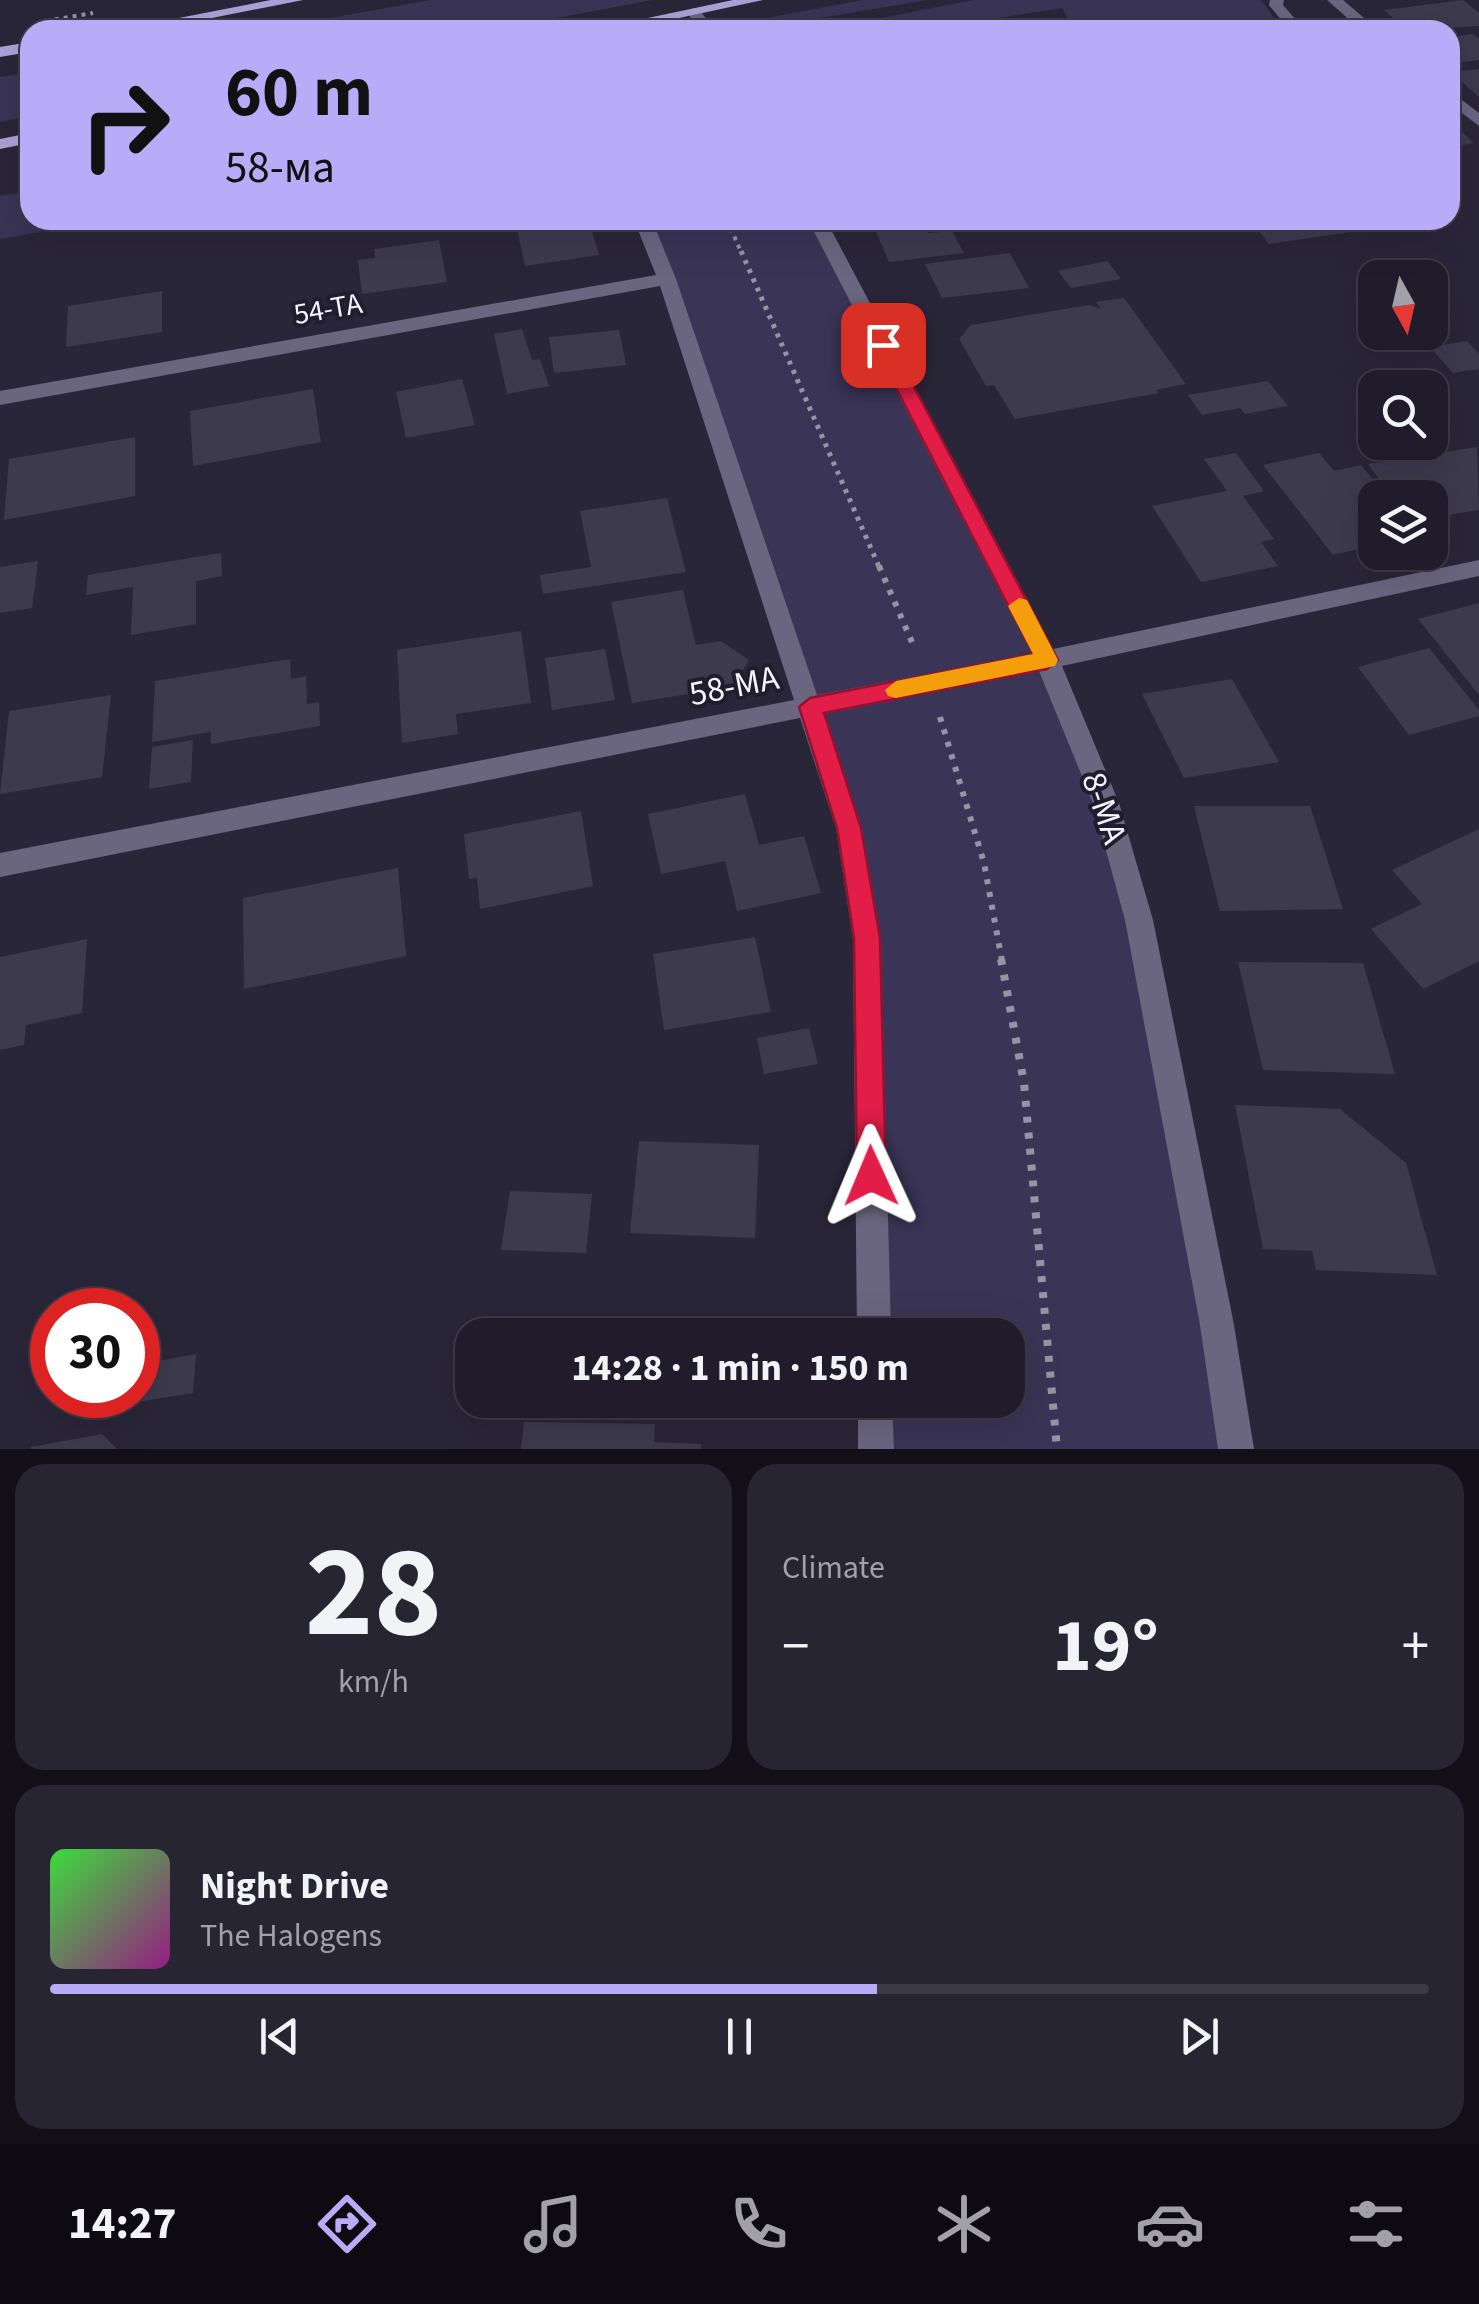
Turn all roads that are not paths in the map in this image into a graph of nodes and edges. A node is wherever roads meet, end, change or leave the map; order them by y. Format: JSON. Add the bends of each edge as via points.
{"nodes":[{"id":1,"x":296,"y":0,"type":"edge"},
{"id":2,"x":756,"y":0,"type":"edge"},
{"id":3,"x":1334,"y":0,"type":"edge"},
{"id":4,"x":694,"y":12,"type":"junction"},
{"id":5,"x":182,"y":20,"type":"edge"},
{"id":6,"x":652,"y":20,"type":"edge"},
{"id":7,"x":699,"y":20,"type":"edge"},
{"id":8,"x":1358,"y":20,"type":"edge"},
{"id":9,"x":647,"y":230,"type":"edge"},
{"id":10,"x":822,"y":230,"type":"edge"},
{"id":11,"x":666,"y":279,"type":"junction"},
{"id":12,"x":0,"y":398,"type":"edge"},
{"id":13,"x":1479,"y":568,"type":"edge"},
{"id":14,"x":1047,"y":660,"type":"junction"},
{"id":15,"x":810,"y":707,"type":"junction"},
{"id":16,"x":0,"y":865,"type":"edge"},
{"id":17,"x":874,"y":1318,"type":"edge"},
{"id":18,"x":875,"y":1418,"type":"edge"},
{"id":19,"x":876,"y":1449,"type":"edge"},
{"id":20,"x":1236,"y":1449,"type":"edge"}],
"edges":[{"from":1,"to":5,"type":"main road"},
{"from":2,"to":4,"type":"main road"},
{"from":3,"to":8,"type":"street"},
{"from":4,"to":6,"type":"main road"},
{"from":4,"to":7,"type":"street"},
{"from":9,"to":11,"type":"street"},
{"from":10,"to":14,"type":"street","name":"8-МА"},
{"from":11,"to":12,"type":"street","name":"54-ТА"},
{"from":11,"to":15,"type":"street"},
{"from":13,"to":14,"type":"street","name":"58-МА"},
{"from":14,"to":15,"type":"street","name":"58-МА"},
{"from":14,"to":20,"type":"street","name":"8-МА","via":[[1106,803],[1138,920]]},
{"from":15,"to":16,"type":"street","name":"58-МА"},
{"from":15,"to":17,"type":"street","via":[[849,828],[867,938]]},
{"from":18,"to":19,"type":"street"}]}
